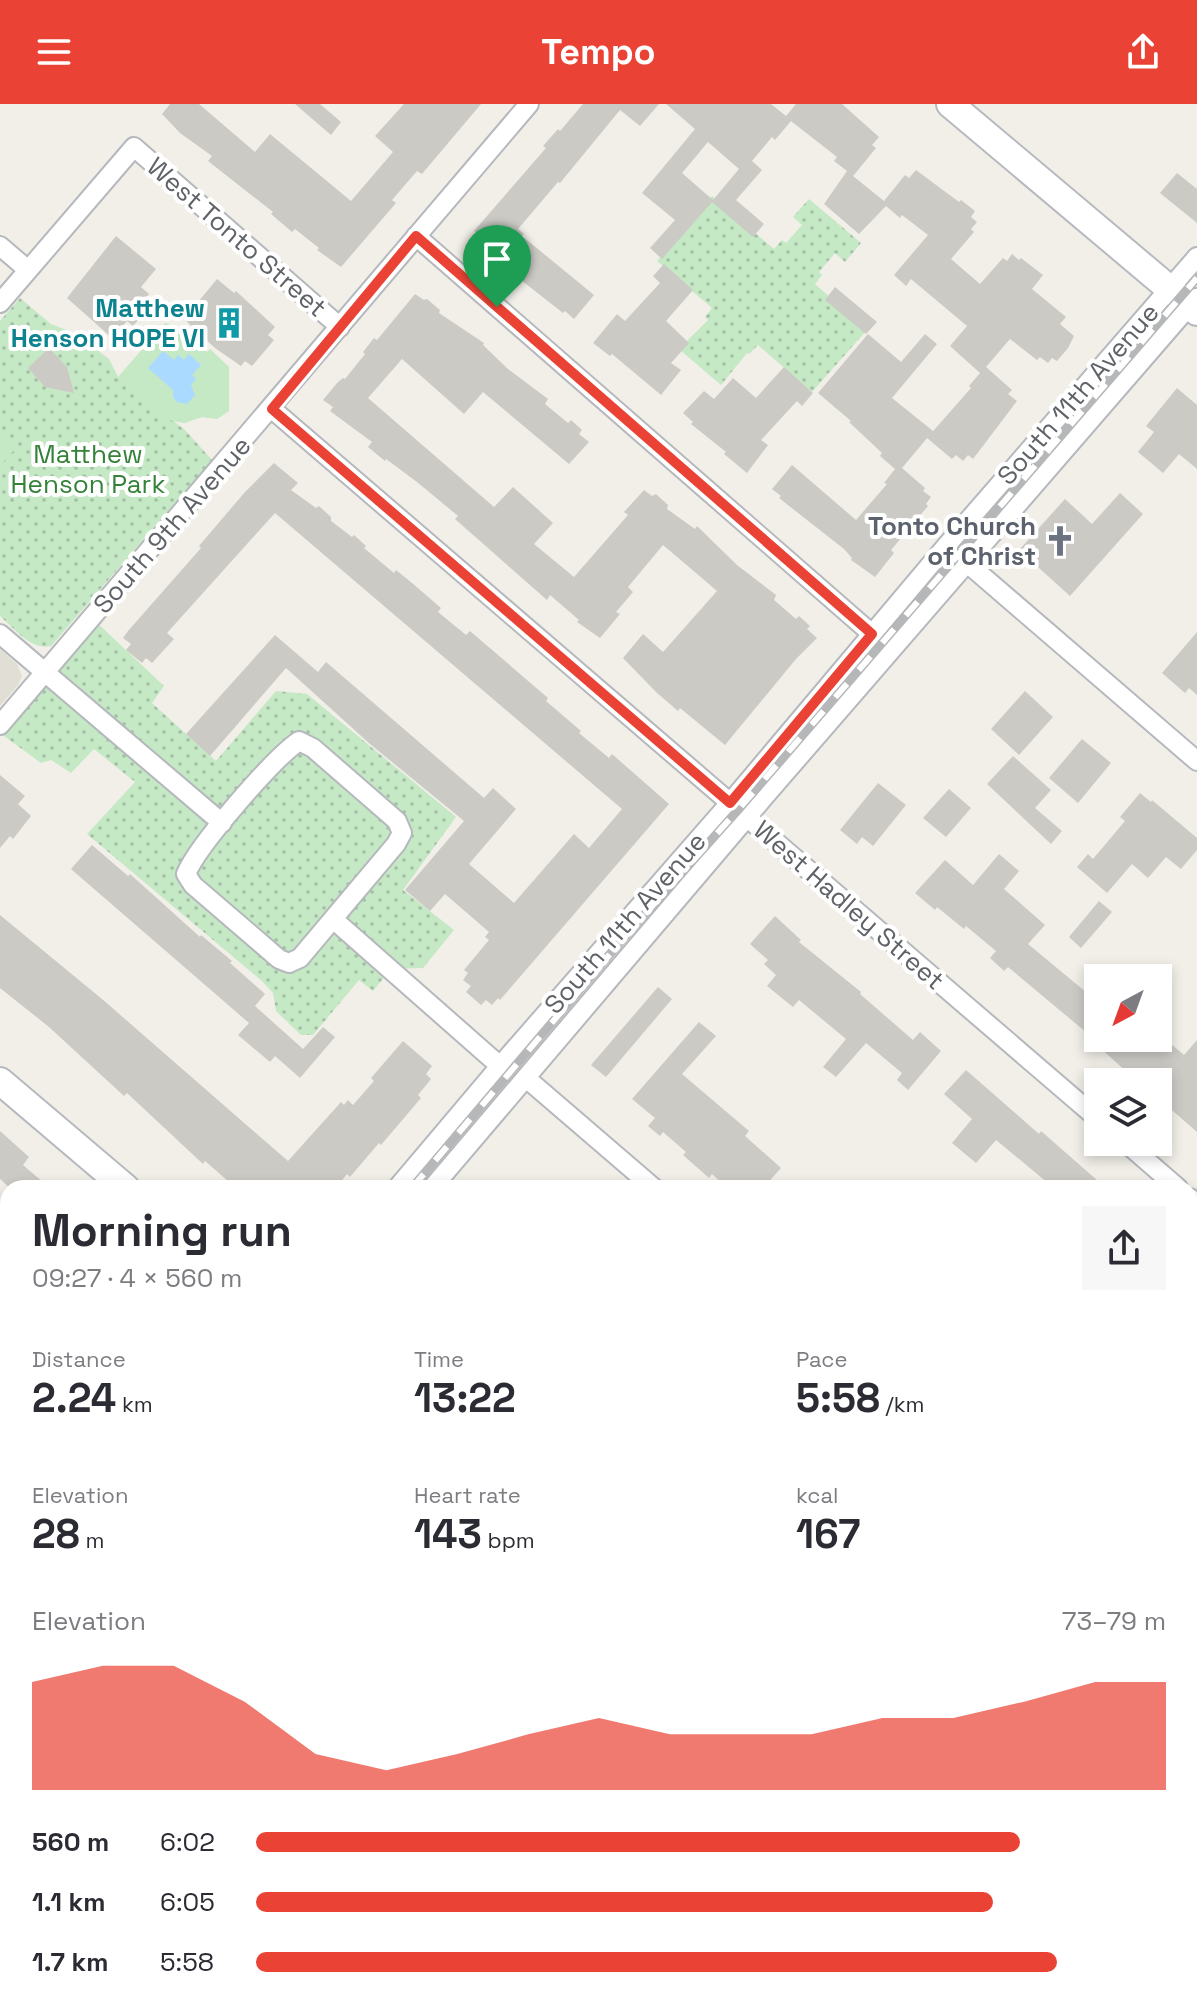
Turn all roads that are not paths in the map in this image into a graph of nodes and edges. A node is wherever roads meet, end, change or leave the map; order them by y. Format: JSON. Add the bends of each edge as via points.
{"nodes":[{"id":1,"x":529,"y":104,"type":"edge"},
{"id":2,"x":960,"y":107,"type":"edge"},
{"id":3,"x":416,"y":236,"type":"junction"},
{"id":4,"x":0,"y":246,"type":"edge"},
{"id":5,"x":1197,"y":257,"type":"edge"},
{"id":6,"x":28,"y":270,"type":"junction"},
{"id":7,"x":1188,"y":301,"type":"edge"},
{"id":8,"x":0,"y":303,"type":"edge"},
{"id":9,"x":340,"y":327,"type":"junction"},
{"id":10,"x":272,"y":409,"type":"junction"},
{"id":11,"x":966,"y":562,"type":"junction"},
{"id":12,"x":0,"y":634,"type":"edge"},
{"id":13,"x":872,"y":634,"type":"junction"},
{"id":14,"x":45,"y":672,"type":"junction"},
{"id":15,"x":0,"y":725,"type":"edge"},
{"id":16,"x":1197,"y":761,"type":"edge"},
{"id":17,"x":730,"y":803,"type":"junction"},
{"id":18,"x":747,"y":817,"type":"junction"},
{"id":19,"x":222,"y":823,"type":"junction"},
{"id":20,"x":333,"y":919,"type":"junction"},
{"id":21,"x":500,"y":1066,"type":"junction"},
{"id":22,"x":526,"y":1078,"type":"junction"},
{"id":23,"x":0,"y":1081,"type":"edge"},
{"id":24,"x":1084,"y":1107,"type":"edge"},
{"id":25,"x":1141,"y":1156,"type":"edge"},
{"id":26,"x":117,"y":1180,"type":"edge"},
{"id":27,"x":404,"y":1180,"type":"edge"},
{"id":28,"x":439,"y":1180,"type":"edge"},
{"id":29,"x":645,"y":1180,"type":"edge"},
{"id":30,"x":1169,"y":1180,"type":"edge"}],
"edges":[{"from":1,"to":3,"type":"street","name":"South 9th Avenue"},
{"from":2,"to":7,"type":"main road"},
{"from":3,"to":9,"type":"street","name":"South 9th Avenue"},
{"from":3,"to":13,"type":"street"},
{"from":4,"to":6,"type":"street"},
{"from":5,"to":7,"type":"street","name":"South 11th Avenue"},
{"from":6,"to":8,"type":"street"},
{"from":6,"to":9,"type":"street","name":"West Tonto Street","via":[[134,147]]},
{"from":7,"to":11,"type":"street","name":"South 11th Avenue"},
{"from":7,"to":13,"type":"street","name":"South 11th Avenue"},
{"from":9,"to":10,"type":"street","name":"South 9th Avenue"},
{"from":10,"to":14,"type":"street","name":"South 9th Avenue"},
{"from":10,"to":17,"type":"street","name":"West Hadley Street"},
{"from":11,"to":16,"type":"street"},
{"from":11,"to":18,"type":"street","name":"South 11th Avenue"},
{"from":12,"to":14,"type":"street"},
{"from":13,"to":17,"type":"street","name":"South 11th Avenue"},
{"from":14,"to":15,"type":"street","name":"South 9th Avenue"},
{"from":14,"to":19,"type":"street"},
{"from":17,"to":18,"type":"street","name":"West Hadley Street"},
{"from":17,"to":21,"type":"street","name":"South 11th Avenue"},
{"from":18,"to":22,"type":"street","name":"South 11th Avenue"},
{"from":18,"to":24,"type":"street","name":"West Hadley Street"},
{"from":19,"to":20,"type":"street","via":[[191,861],[186,874],[193,885],[289,963],[300,958]]},
{"from":19,"to":20,"type":"street","via":[[285,750],[299,741],[313,748],[397,821],[402,833]]},
{"from":20,"to":21,"type":"street"},
{"from":21,"to":27,"type":"street","name":"South 11th Avenue"},
{"from":22,"to":28,"type":"street","name":"South 11th Avenue"},
{"from":22,"to":29,"type":"street"},
{"from":23,"to":26,"type":"main road"},
{"from":25,"to":30,"type":"street"}]}
